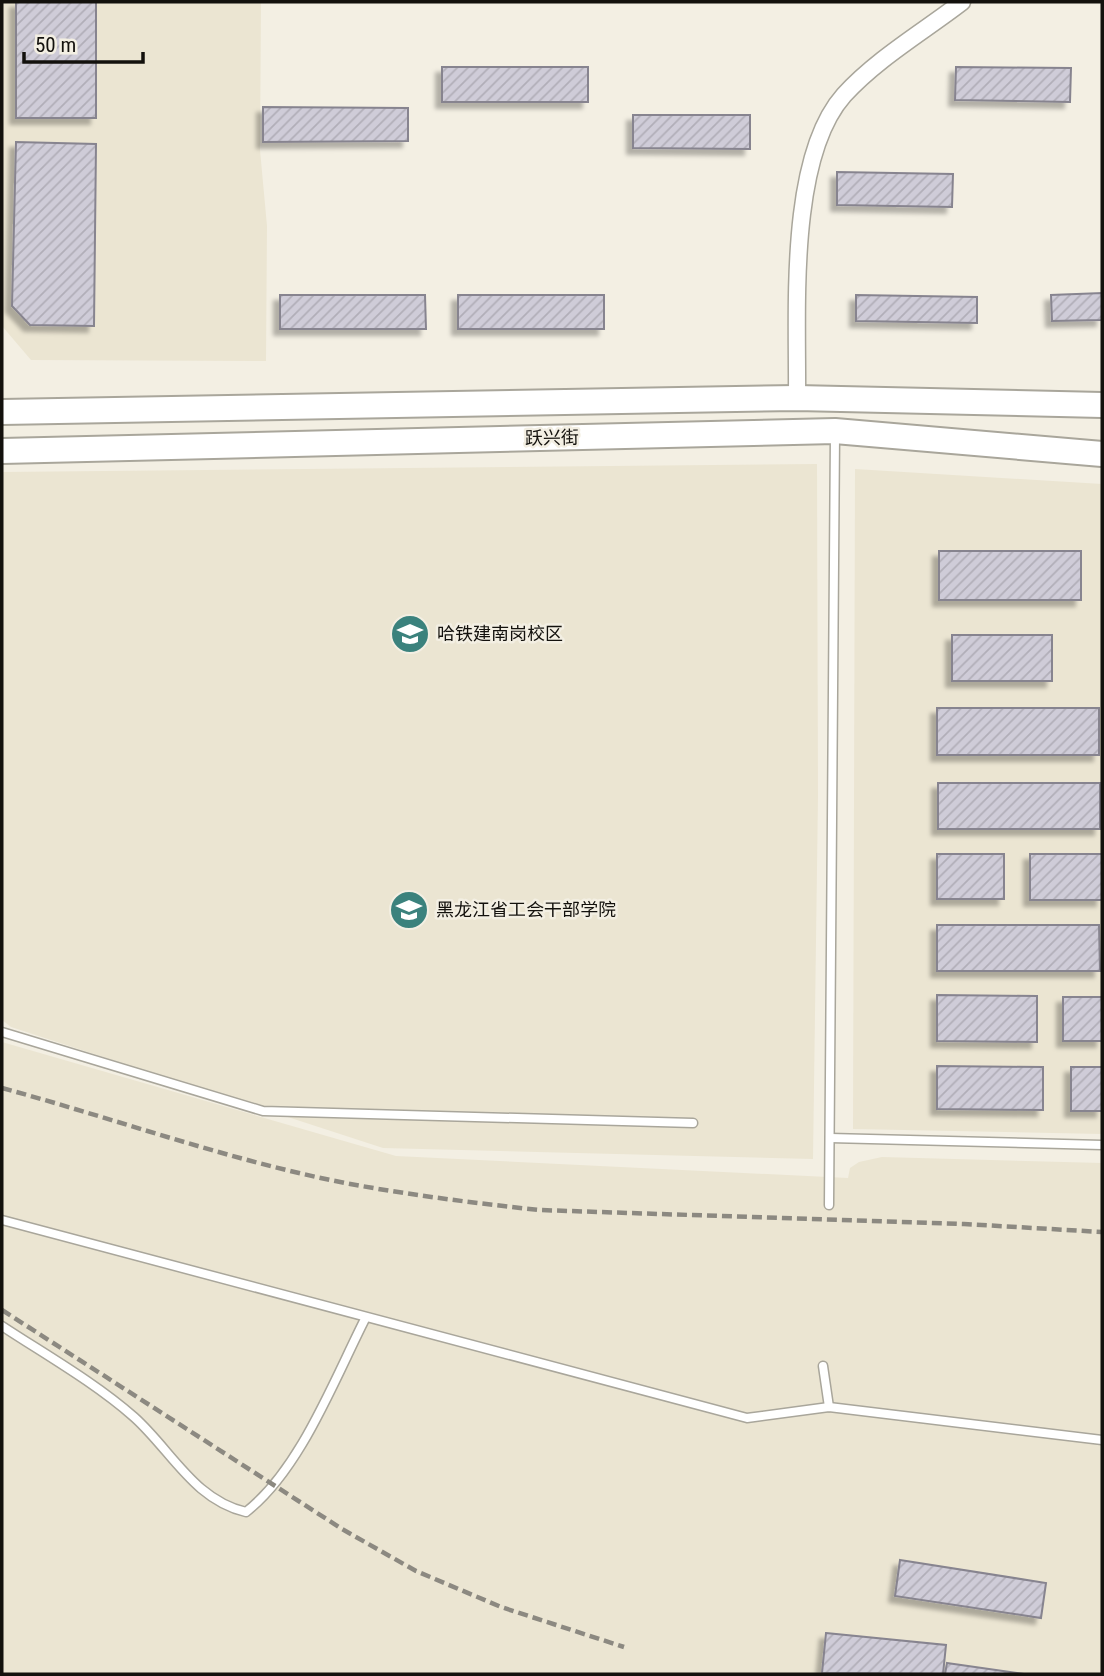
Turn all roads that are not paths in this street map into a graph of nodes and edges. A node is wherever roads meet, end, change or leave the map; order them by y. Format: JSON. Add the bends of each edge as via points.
{"nodes":[{"id":1,"x":962,"y":2,"type":"edge"},
{"id":2,"x":797,"y":398,"type":"junction"},
{"id":3,"x":1102,"y":405,"type":"edge"},
{"id":4,"x":2,"y":412,"type":"edge"},
{"id":5,"x":835,"y":432,"type":"junction"},
{"id":6,"x":2,"y":451,"type":"edge"},
{"id":7,"x":1102,"y":454,"type":"edge"},
{"id":8,"x":2,"y":1032,"type":"edge"},
{"id":9,"x":693,"y":1123,"type":"dead end"},
{"id":10,"x":830,"y":1138,"type":"junction"},
{"id":11,"x":1102,"y":1145,"type":"edge"},
{"id":12,"x":829,"y":1205,"type":"dead end"},
{"id":13,"x":2,"y":1220,"type":"edge"},
{"id":14,"x":365,"y":1319,"type":"junction"},
{"id":15,"x":2,"y":1326,"type":"edge"},
{"id":16,"x":823,"y":1366,"type":"dead end"},
{"id":17,"x":829,"y":1407,"type":"junction"},
{"id":18,"x":1102,"y":1440,"type":"edge"}],
"edges":[{"from":1,"to":2,"type":"street","via":[[851,89],[836,106],[820,140],[805,198],[800,244]]},
{"from":2,"to":3,"type":"main road","name":"跃兴街"},
{"from":2,"to":4,"type":"main road","name":"跃兴街"},
{"from":5,"to":6,"type":"main road","name":"跃兴街"},
{"from":5,"to":7,"type":"main road","name":"跃兴街"},
{"from":5,"to":10,"type":"lane"},
{"from":8,"to":9,"type":"lane","via":[[263,1111]]},
{"from":10,"to":11,"type":"lane"},
{"from":10,"to":12,"type":"lane"},
{"from":13,"to":14,"type":"lane"},
{"from":14,"to":15,"type":"lane","via":[[307,1432],[265,1497],[246,1512],[230,1508],[194,1484],[135,1418]]},
{"from":14,"to":17,"type":"lane","via":[[747,1418]]},
{"from":16,"to":17,"type":"lane"},
{"from":17,"to":18,"type":"lane"}]}
